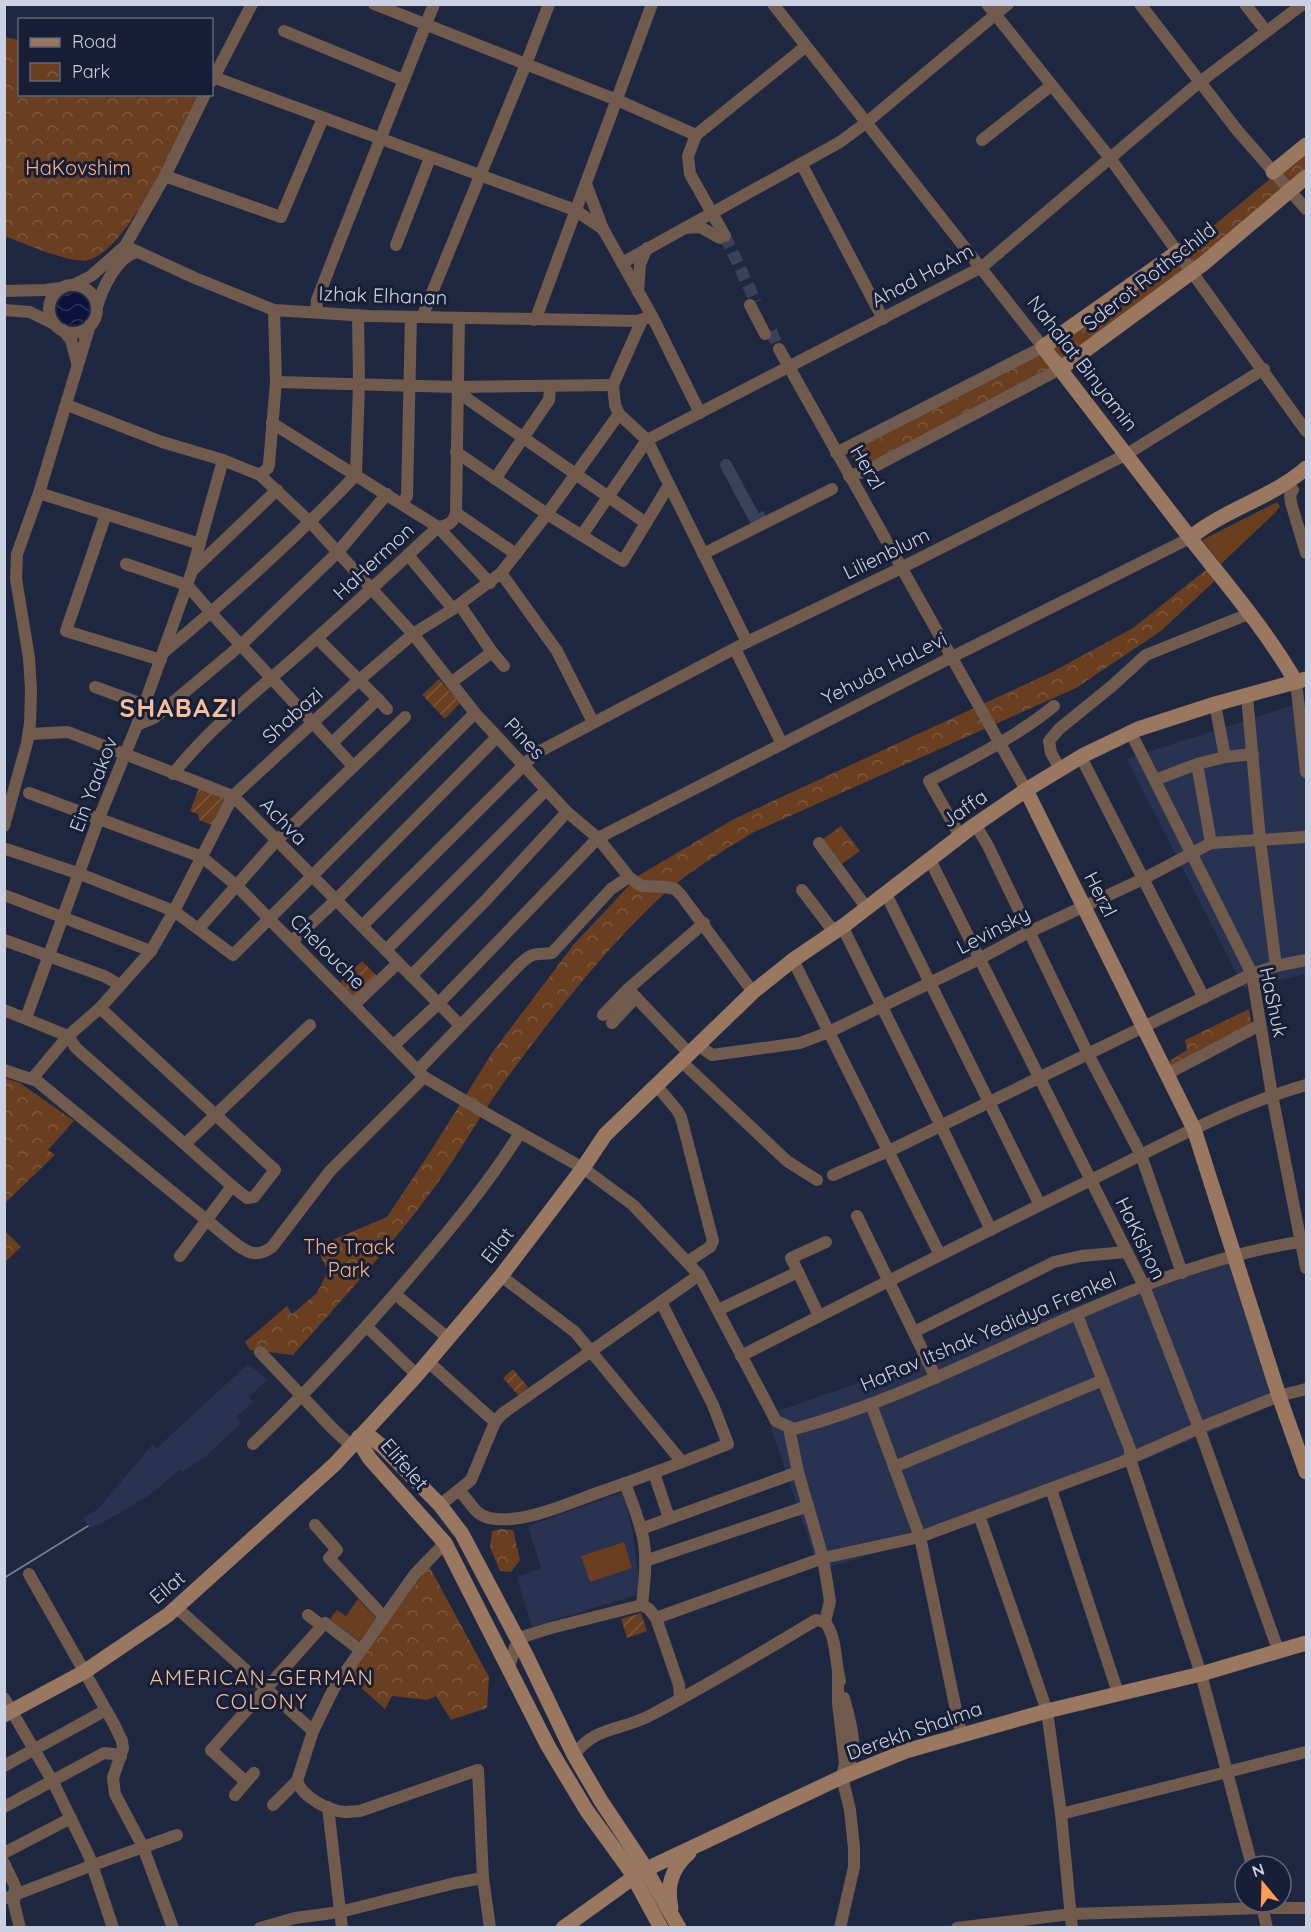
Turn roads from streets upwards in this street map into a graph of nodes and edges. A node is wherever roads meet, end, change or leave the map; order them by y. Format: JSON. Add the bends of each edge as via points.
{"nodes":[{"id":1,"x":252,"y":4,"type":"edge"},
{"id":2,"x":374,"y":4,"type":"edge"},
{"id":3,"x":434,"y":4,"type":"edge"},
{"id":4,"x":549,"y":4,"type":"edge"},
{"id":5,"x":652,"y":4,"type":"edge"},
{"id":6,"x":773,"y":4,"type":"edge"},
{"id":7,"x":1008,"y":4,"type":"edge"},
{"id":8,"x":1140,"y":4,"type":"edge"},
{"id":9,"x":1245,"y":4,"type":"edge"},
{"id":10,"x":1303,"y":4,"type":"edge"},
{"id":11,"x":991,"y":9,"type":"edge"},
{"id":12,"x":426,"y":25,"type":"junction"},
{"id":13,"x":284,"y":32,"type":"dead end"},
{"id":14,"x":1266,"y":32,"type":"junction"},
{"id":15,"x":806,"y":47,"type":"junction"},
{"id":16,"x":526,"y":64,"type":"junction"},
{"id":17,"x":213,"y":77,"type":"edge"},
{"id":18,"x":213,"y":79,"type":"edge"},
{"id":19,"x":403,"y":80,"type":"junction"},
{"id":20,"x":1199,"y":83,"type":"junction"},
{"id":21,"x":1047,"y":88,"type":"dead end"},
{"id":22,"x":204,"y":96,"type":"edge"},
{"id":23,"x":616,"y":100,"type":"junction"},
{"id":24,"x":323,"y":118,"type":"junction"},
{"id":25,"x":867,"y":122,"type":"junction"},
{"id":26,"x":696,"y":135,"type":"junction"},
{"id":27,"x":380,"y":138,"type":"junction"},
{"id":28,"x":982,"y":140,"type":"dead end"},
{"id":29,"x":1306,"y":145,"type":"edge"},
{"id":30,"x":430,"y":158,"type":"junction"},
{"id":31,"x":1110,"y":158,"type":"junction"},
{"id":32,"x":802,"y":165,"type":"junction"},
{"id":33,"x":1273,"y":172,"type":"junction"},
{"id":34,"x":481,"y":175,"type":"junction"},
{"id":35,"x":165,"y":176,"type":"junction"},
{"id":36,"x":1306,"y":177,"type":"edge"},
{"id":37,"x":586,"y":184,"type":"junction"},
{"id":38,"x":1289,"y":191,"type":"junction"},
{"id":39,"x":575,"y":210,"type":"junction"},
{"id":40,"x":1306,"y":210,"type":"edge"},
{"id":41,"x":711,"y":213,"type":"junction"},
{"id":42,"x":684,"y":228,"type":"junction"},
{"id":43,"x":603,"y":229,"type":"junction"},
{"id":44,"x":396,"y":245,"type":"dead end"},
{"id":45,"x":124,"y":246,"type":"junction"},
{"id":46,"x":647,"y":248,"type":"junction"},
{"id":47,"x":1179,"y":251,"type":"junction"},
{"id":48,"x":137,"y":252,"type":"junction"},
{"id":49,"x":623,"y":261,"type":"junction"},
{"id":50,"x":982,"y":267,"type":"junction"},
{"id":51,"x":1193,"y":271,"type":"junction"},
{"id":52,"x":67,"y":286,"type":"junction"},
{"id":53,"x":4,"y":291,"type":"edge"},
{"id":54,"x":638,"y":293,"type":"junction"},
{"id":55,"x":753,"y":303,"type":"tunnel mouth"},
{"id":56,"x":96,"y":308,"type":"junction"},
{"id":57,"x":4,"y":310,"type":"edge"},
{"id":58,"x":274,"y":310,"type":"junction"},
{"id":59,"x":316,"y":312,"type":"junction"},
{"id":60,"x":358,"y":315,"type":"junction"},
{"id":61,"x":416,"y":317,"type":"junction"},
{"id":62,"x":459,"y":318,"type":"junction"},
{"id":63,"x":647,"y":318,"type":"junction"},
{"id":64,"x":883,"y":319,"type":"junction"},
{"id":65,"x":534,"y":320,"type":"junction"},
{"id":66,"x":90,"y":325,"type":"junction"},
{"id":67,"x":58,"y":327,"type":"junction"},
{"id":68,"x":768,"y":332,"type":"tunnel mouth"},
{"id":69,"x":1043,"y":347,"type":"junction"},
{"id":70,"x":776,"y":350,"type":"tunnel mouth"},
{"id":71,"x":78,"y":366,"type":"junction"},
{"id":72,"x":788,"y":368,"type":"junction"},
{"id":73,"x":1060,"y":369,"type":"junction"},
{"id":74,"x":1264,"y":369,"type":"junction"},
{"id":75,"x":276,"y":382,"type":"junction"},
{"id":76,"x":359,"y":384,"type":"junction"},
{"id":77,"x":613,"y":385,"type":"junction"},
{"id":78,"x":408,"y":386,"type":"junction"},
{"id":79,"x":456,"y":387,"type":"junction"},
{"id":80,"x":550,"y":387,"type":"junction"},
{"id":81,"x":67,"y":405,"type":"junction"},
{"id":82,"x":700,"y":413,"type":"junction"},
{"id":83,"x":619,"y":414,"type":"junction"},
{"id":84,"x":272,"y":423,"type":"junction"},
{"id":85,"x":1306,"y":431,"type":"edge"},
{"id":86,"x":523,"y":437,"type":"junction"},
{"id":87,"x":647,"y":440,"type":"junction"},
{"id":88,"x":456,"y":452,"type":"junction"},
{"id":89,"x":836,"y":453,"type":"junction"},
{"id":90,"x":1127,"y":454,"type":"junction"},
{"id":91,"x":223,"y":460,"type":"junction"},
{"id":92,"x":1306,"y":468,"type":"edge"},
{"id":93,"x":576,"y":474,"type":"junction"},
{"id":94,"x":260,"y":475,"type":"junction"},
{"id":95,"x":356,"y":475,"type":"junction"},
{"id":96,"x":849,"y":476,"type":"junction"},
{"id":97,"x":495,"y":479,"type":"junction"},
{"id":98,"x":1306,"y":479,"type":"edge"},
{"id":99,"x":669,"y":485,"type":"junction"},
{"id":100,"x":832,"y":489,"type":"dead end"},
{"id":101,"x":277,"y":490,"type":"junction"},
{"id":102,"x":1293,"y":490,"type":"junction"},
{"id":103,"x":39,"y":493,"type":"junction"},
{"id":104,"x":387,"y":494,"type":"junction"},
{"id":105,"x":608,"y":496,"type":"junction"},
{"id":106,"x":402,"y":504,"type":"junction"},
{"id":107,"x":456,"y":513,"type":"junction"},
{"id":108,"x":106,"y":514,"type":"junction"},
{"id":109,"x":547,"y":514,"type":"junction"},
{"id":110,"x":311,"y":523,"type":"junction"},
{"id":111,"x":646,"y":523,"type":"junction"},
{"id":112,"x":438,"y":527,"type":"junction"},
{"id":113,"x":582,"y":535,"type":"junction"},
{"id":114,"x":1190,"y":538,"type":"junction"},
{"id":115,"x":200,"y":544,"type":"junction"},
{"id":116,"x":1306,"y":553,"type":"edge"},
{"id":117,"x":337,"y":554,"type":"junction"},
{"id":118,"x":704,"y":554,"type":"junction"},
{"id":119,"x":408,"y":555,"type":"junction"},
{"id":120,"x":516,"y":555,"type":"junction"},
{"id":121,"x":126,"y":564,"type":"dead end"},
{"id":122,"x":902,"y":568,"type":"junction"},
{"id":123,"x":192,"y":571,"type":"junction"},
{"id":124,"x":501,"y":573,"type":"junction"},
{"id":125,"x":490,"y":583,"type":"junction"},
{"id":126,"x":187,"y":585,"type":"junction"},
{"id":127,"x":371,"y":590,"type":"junction"},
{"id":128,"x":456,"y":607,"type":"junction"},
{"id":129,"x":210,"y":611,"type":"junction"},
{"id":130,"x":1251,"y":613,"type":"junction"},
{"id":131,"x":413,"y":634,"type":"junction"},
{"id":132,"x":317,"y":638,"type":"junction"},
{"id":133,"x":747,"y":642,"type":"junction"},
{"id":134,"x":241,"y":645,"type":"junction"},
{"id":135,"x":735,"y":649,"type":"junction"},
{"id":136,"x":492,"y":652,"type":"junction"},
{"id":137,"x":162,"y":656,"type":"junction"},
{"id":138,"x":952,"y":657,"type":"junction"},
{"id":139,"x":504,"y":666,"type":"dead end"},
{"id":140,"x":272,"y":678,"type":"junction"},
{"id":141,"x":359,"y":680,"type":"junction"},
{"id":142,"x":1301,"y":680,"type":"edge"},
{"id":143,"x":452,"y":681,"type":"junction"},
{"id":144,"x":95,"y":687,"type":"dead end"},
{"id":145,"x":1247,"y":696,"type":"junction"},
{"id":146,"x":378,"y":699,"type":"junction"},
{"id":147,"x":1215,"y":704,"type":"junction"},
{"id":148,"x":145,"y":705,"type":"junction"},
{"id":149,"x":1054,"y":705,"type":"dead end"},
{"id":150,"x":387,"y":709,"type":"dead end"},
{"id":151,"x":475,"y":713,"type":"junction"},
{"id":152,"x":405,"y":717,"type":"dead end"},
{"id":153,"x":313,"y":722,"type":"junction"},
{"id":154,"x":593,"y":722,"type":"junction"},
{"id":155,"x":137,"y":725,"type":"junction"},
{"id":156,"x":1130,"y":731,"type":"junction"},
{"id":157,"x":29,"y":734,"type":"junction"},
{"id":158,"x":497,"y":737,"type":"junction"},
{"id":159,"x":332,"y":742,"type":"junction"},
{"id":160,"x":782,"y":744,"type":"junction"},
{"id":161,"x":1000,"y":744,"type":"junction"},
{"id":162,"x":124,"y":754,"type":"junction"},
{"id":163,"x":1084,"y":754,"type":"junction"},
{"id":164,"x":1252,"y":754,"type":"junction"},
{"id":165,"x":1225,"y":757,"type":"junction"},
{"id":166,"x":1197,"y":764,"type":"junction"},
{"id":167,"x":524,"y":765,"type":"junction"},
{"id":168,"x":353,"y":766,"type":"junction"},
{"id":169,"x":1060,"y":769,"type":"junction"},
{"id":170,"x":1306,"y":772,"type":"edge"},
{"id":171,"x":173,"y":774,"type":"junction"},
{"id":172,"x":1155,"y":780,"type":"junction"},
{"id":173,"x":546,"y":790,"type":"junction"},
{"id":174,"x":1026,"y":790,"type":"junction"},
{"id":175,"x":29,"y":793,"type":"dead end"},
{"id":176,"x":233,"y":796,"type":"junction"},
{"id":177,"x":7,"y":812,"type":"edge"},
{"id":178,"x":567,"y":812,"type":"junction"},
{"id":179,"x":99,"y":818,"type":"junction"},
{"id":180,"x":4,"y":826,"type":"edge"},
{"id":181,"x":966,"y":832,"type":"junction"},
{"id":182,"x":1306,"y":837,"type":"edge"},
{"id":183,"x":598,"y":838,"type":"junction"},
{"id":184,"x":1260,"y":840,"type":"junction"},
{"id":185,"x":276,"y":841,"type":"junction"},
{"id":186,"x":819,"y":843,"type":"dead end"},
{"id":187,"x":1211,"y":843,"type":"junction"},
{"id":188,"x":6,"y":849,"type":"edge"},
{"id":189,"x":1191,"y":854,"type":"junction"},
{"id":190,"x":202,"y":857,"type":"junction"},
{"id":191,"x":932,"y":857,"type":"junction"},
{"id":192,"x":80,"y":874,"type":"junction"},
{"id":193,"x":629,"y":877,"type":"junction"},
{"id":194,"x":312,"y":878,"type":"junction"},
{"id":195,"x":1143,"y":879,"type":"junction"},
{"id":196,"x":237,"y":886,"type":"junction"},
{"id":197,"x":802,"y":890,"type":"dead end"},
{"id":198,"x":4,"y":895,"type":"edge"},
{"id":199,"x":881,"y":895,"type":"junction"},
{"id":200,"x":336,"y":900,"type":"junction"},
{"id":201,"x":867,"y":907,"type":"junction"},
{"id":202,"x":1084,"y":907,"type":"junction"},
{"id":203,"x":174,"y":911,"type":"junction"},
{"id":204,"x":62,"y":917,"type":"junction"},
{"id":205,"x":269,"y":918,"type":"junction"},
{"id":206,"x":704,"y":923,"type":"junction"},
{"id":207,"x":362,"y":926,"type":"junction"},
{"id":208,"x":199,"y":928,"type":"junction"},
{"id":209,"x":839,"y":928,"type":"junction"},
{"id":210,"x":1029,"y":932,"type":"junction"},
{"id":211,"x":4,"y":940,"type":"edge"},
{"id":212,"x":292,"y":942,"type":"junction"},
{"id":213,"x":387,"y":950,"type":"junction"},
{"id":214,"x":151,"y":951,"type":"junction"},
{"id":215,"x":48,"y":956,"type":"junction"},
{"id":216,"x":979,"y":959,"type":"junction"},
{"id":217,"x":793,"y":960,"type":"junction"},
{"id":218,"x":1306,"y":960,"type":"edge"},
{"id":219,"x":398,"y":963,"type":"junction"},
{"id":220,"x":1276,"y":966,"type":"junction"},
{"id":221,"x":1252,"y":974,"type":"junction"},
{"id":222,"x":411,"y":976,"type":"junction"},
{"id":223,"x":120,"y":984,"type":"junction"},
{"id":224,"x":929,"y":984,"type":"junction"},
{"id":225,"x":753,"y":992,"type":"junction"},
{"id":226,"x":632,"y":993,"type":"junction"},
{"id":227,"x":1204,"y":998,"type":"junction"},
{"id":228,"x":438,"y":1004,"type":"junction"},
{"id":229,"x":354,"y":1005,"type":"junction"},
{"id":230,"x":881,"y":1007,"type":"junction"},
{"id":231,"x":100,"y":1008,"type":"junction"},
{"id":232,"x":4,"y":1010,"type":"edge"},
{"id":233,"x":26,"y":1018,"type":"junction"},
{"id":234,"x":607,"y":1019,"type":"dead end"},
{"id":235,"x":310,"y":1025,"type":"dead end"},
{"id":236,"x":460,"y":1025,"type":"junction"},
{"id":237,"x":1260,"y":1025,"type":"junction"},
{"id":238,"x":1144,"y":1027,"type":"junction"},
{"id":239,"x":829,"y":1032,"type":"junction"},
{"id":240,"x":68,"y":1036,"type":"junction"},
{"id":241,"x":394,"y":1045,"type":"junction"},
{"id":242,"x":690,"y":1053,"type":"junction"},
{"id":243,"x":1088,"y":1054,"type":"junction"},
{"id":244,"x":4,"y":1070,"type":"edge"},
{"id":245,"x":421,"y":1074,"type":"junction"},
{"id":246,"x":1167,"y":1074,"type":"junction"},
{"id":247,"x":1040,"y":1077,"type":"junction"},
{"id":248,"x":32,"y":1079,"type":"junction"},
{"id":249,"x":656,"y":1085,"type":"junction"},
{"id":250,"x":1306,"y":1085,"type":"edge"},
{"id":251,"x":1272,"y":1095,"type":"junction"},
{"id":252,"x":989,"y":1103,"type":"junction"},
{"id":253,"x":215,"y":1113,"type":"junction"},
{"id":254,"x":942,"y":1126,"type":"junction"},
{"id":255,"x":1194,"y":1129,"type":"junction"},
{"id":256,"x":520,"y":1133,"type":"junction"},
{"id":257,"x":185,"y":1144,"type":"junction"},
{"id":258,"x":888,"y":1151,"type":"junction"},
{"id":259,"x":1140,"y":1155,"type":"junction"},
{"id":260,"x":583,"y":1168,"type":"junction"},
{"id":261,"x":833,"y":1175,"type":"dead end"},
{"id":262,"x":817,"y":1180,"type":"dead end"},
{"id":263,"x":1090,"y":1180,"type":"junction"},
{"id":264,"x":232,"y":1186,"type":"junction"},
{"id":265,"x":1040,"y":1205,"type":"junction"},
{"id":266,"x":857,"y":1216,"type":"dead end"},
{"id":267,"x":206,"y":1221,"type":"junction"},
{"id":268,"x":991,"y":1230,"type":"junction"},
{"id":269,"x":1303,"y":1241,"type":"edge"},
{"id":270,"x":826,"y":1242,"type":"dead end"},
{"id":271,"x":1126,"y":1252,"type":"junction"},
{"id":272,"x":940,"y":1255,"type":"junction"},
{"id":273,"x":180,"y":1256,"type":"dead end"},
{"id":274,"x":1235,"y":1256,"type":"junction"},
{"id":275,"x":687,"y":1262,"type":"junction"},
{"id":276,"x":1306,"y":1268,"type":"edge"},
{"id":277,"x":798,"y":1272,"type":"junction"},
{"id":278,"x":1182,"y":1273,"type":"junction"},
{"id":279,"x":699,"y":1275,"type":"junction"},
{"id":280,"x":501,"y":1276,"type":"junction"},
{"id":281,"x":889,"y":1281,"type":"junction"},
{"id":282,"x":1144,"y":1286,"type":"junction"},
{"id":283,"x":395,"y":1294,"type":"junction"},
{"id":284,"x":661,"y":1302,"type":"junction"},
{"id":285,"x":718,"y":1310,"type":"junction"},
{"id":286,"x":1077,"y":1315,"type":"junction"},
{"id":287,"x":819,"y":1316,"type":"junction"},
{"id":288,"x":367,"y":1327,"type":"junction"},
{"id":289,"x":914,"y":1332,"type":"junction"},
{"id":290,"x":448,"y":1338,"type":"junction"},
{"id":291,"x":260,"y":1352,"type":"dead end"},
{"id":292,"x":591,"y":1352,"type":"junction"},
{"id":293,"x":741,"y":1356,"type":"junction"},
{"id":294,"x":434,"y":1367,"type":"dead end"},
{"id":295,"x":417,"y":1375,"type":"junction"},
{"id":296,"x":936,"y":1378,"type":"junction"},
{"id":297,"x":1103,"y":1380,"type":"junction"},
{"id":298,"x":1306,"y":1389,"type":"edge"},
{"id":299,"x":1279,"y":1396,"type":"junction"},
{"id":300,"x":302,"y":1397,"type":"junction"},
{"id":301,"x":871,"y":1404,"type":"junction"},
{"id":302,"x":495,"y":1422,"type":"junction"},
{"id":303,"x":789,"y":1428,"type":"junction"},
{"id":304,"x":1199,"y":1428,"type":"junction"},
{"id":305,"x":358,"y":1443,"type":"junction"},
{"id":306,"x":253,"y":1444,"type":"dead end"},
{"id":307,"x":1130,"y":1459,"type":"junction"},
{"id":308,"x":682,"y":1462,"type":"junction"},
{"id":309,"x":894,"y":1467,"type":"junction"},
{"id":310,"x":798,"y":1472,"type":"junction"},
{"id":311,"x":1306,"y":1472,"type":"edge"},
{"id":312,"x":654,"y":1473,"type":"junction"},
{"id":313,"x":625,"y":1483,"type":"junction"},
{"id":314,"x":1051,"y":1489,"type":"junction"},
{"id":315,"x":459,"y":1491,"type":"junction"},
{"id":316,"x":440,"y":1505,"type":"junction"},
{"id":317,"x":808,"y":1506,"type":"junction"},
{"id":318,"x":979,"y":1515,"type":"junction"},
{"id":319,"x":669,"y":1518,"type":"junction"},
{"id":320,"x":315,"y":1525,"type":"dead end"},
{"id":321,"x":641,"y":1529,"type":"junction"},
{"id":322,"x":920,"y":1537,"type":"junction"},
{"id":323,"x":445,"y":1543,"type":"junction"},
{"id":324,"x":823,"y":1558,"type":"junction"},
{"id":325,"x":645,"y":1561,"type":"junction"},
{"id":326,"x":29,"y":1574,"type":"dead end"},
{"id":327,"x":642,"y":1605,"type":"junction"},
{"id":328,"x":177,"y":1608,"type":"junction"},
{"id":329,"x":308,"y":1615,"type":"dead end"},
{"id":330,"x":384,"y":1617,"type":"junction"},
{"id":331,"x":656,"y":1618,"type":"junction"},
{"id":332,"x":825,"y":1622,"type":"junction"},
{"id":333,"x":322,"y":1626,"type":"junction"},
{"id":334,"x":519,"y":1641,"type":"junction"},
{"id":335,"x":1306,"y":1643,"type":"edge"},
{"id":336,"x":356,"y":1646,"type":"dead end"},
{"id":337,"x":1281,"y":1651,"type":"junction"},
{"id":338,"x":509,"y":1667,"type":"junction"},
{"id":339,"x":84,"y":1672,"type":"junction"},
{"id":340,"x":1201,"y":1674,"type":"junction"},
{"id":341,"x":266,"y":1689,"type":"junction"},
{"id":342,"x":1118,"y":1693,"type":"junction"},
{"id":343,"x":680,"y":1699,"type":"junction"},
{"id":344,"x":7,"y":1708,"type":"edge"},
{"id":345,"x":106,"y":1710,"type":"junction"},
{"id":346,"x":1047,"y":1711,"type":"junction"},
{"id":347,"x":313,"y":1731,"type":"junction"},
{"id":348,"x":962,"y":1734,"type":"junction"},
{"id":349,"x":34,"y":1749,"type":"junction"},
{"id":350,"x":1306,"y":1752,"type":"edge"},
{"id":351,"x":574,"y":1755,"type":"junction"},
{"id":352,"x":121,"y":1757,"type":"junction"},
{"id":353,"x":4,"y":1766,"type":"edge"},
{"id":354,"x":1227,"y":1772,"type":"junction"},
{"id":355,"x":842,"y":1777,"type":"junction"},
{"id":356,"x":297,"y":1781,"type":"junction"},
{"id":357,"x":53,"y":1782,"type":"junction"},
{"id":358,"x":235,"y":1795,"type":"dead end"},
{"id":359,"x":273,"y":1805,"type":"dead end"},
{"id":360,"x":4,"y":1807,"type":"edge"},
{"id":361,"x":328,"y":1807,"type":"junction"},
{"id":362,"x":1061,"y":1814,"type":"junction"},
{"id":363,"x":71,"y":1818,"type":"junction"},
{"id":364,"x":177,"y":1835,"type":"dead end"},
{"id":365,"x":712,"y":1837,"type":"junction"},
{"id":366,"x":143,"y":1847,"type":"junction"},
{"id":367,"x":4,"y":1853,"type":"edge"},
{"id":368,"x":1249,"y":1854,"type":"edge"},
{"id":369,"x":4,"y":1863,"type":"edge"},
{"id":370,"x":93,"y":1865,"type":"junction"},
{"id":371,"x":637,"y":1869,"type":"junction"},
{"id":372,"x":483,"y":1878,"type":"junction"},
{"id":373,"x":10,"y":1897,"type":"edge"},
{"id":374,"x":1233,"y":1906,"type":"edge"},
{"id":375,"x":340,"y":1912,"type":"junction"},
{"id":376,"x":1071,"y":1914,"type":"junction"},
{"id":377,"x":676,"y":1921,"type":"edge"},
{"id":378,"x":20,"y":1928,"type":"edge"},
{"id":379,"x":112,"y":1928,"type":"edge"},
{"id":380,"x":172,"y":1928,"type":"edge"},
{"id":381,"x":260,"y":1928,"type":"edge"},
{"id":382,"x":342,"y":1928,"type":"edge"},
{"id":383,"x":490,"y":1928,"type":"edge"},
{"id":384,"x":563,"y":1928,"type":"edge"},
{"id":385,"x":662,"y":1928,"type":"edge"},
{"id":386,"x":840,"y":1928,"type":"edge"},
{"id":387,"x":957,"y":1928,"type":"edge"},
{"id":388,"x":1072,"y":1928,"type":"edge"}],
"edges":[{"from":1,"to":17,"type":"street"},
{"from":2,"to":12,"type":"street"},
{"from":3,"to":12,"type":"street"},
{"from":4,"to":16,"type":"street"},
{"from":5,"to":23,"type":"street"},
{"from":6,"to":15,"type":"street","name":"Nahalat Binyamin"},
{"from":7,"to":11,"type":"street"},
{"from":8,"to":20,"type":"street"},
{"from":9,"to":14,"type":"street"},
{"from":10,"to":14,"type":"street","name":"Ahad HaAm"},
{"from":11,"to":25,"type":"street"},
{"from":11,"to":31,"type":"street"},
{"from":12,"to":16,"type":"street"},
{"from":12,"to":19,"type":"street"},
{"from":13,"to":19,"type":"street"},
{"from":14,"to":20,"type":"street","name":"Ahad HaAm"},
{"from":15,"to":25,"type":"street","name":"Nahalat Binyamin"},
{"from":15,"to":26,"type":"street"},
{"from":16,"to":23,"type":"street"},
{"from":16,"to":34,"type":"street"},
{"from":18,"to":24,"type":"street"},
{"from":19,"to":27,"type":"street"},
{"from":20,"to":31,"type":"street","name":"Ahad HaAm"},
{"from":20,"to":33,"type":"street"},
{"from":21,"to":28,"type":"street"},
{"from":22,"to":35,"type":"street"},
{"from":23,"to":26,"type":"street"},
{"from":23,"to":37,"type":"street"},
{"from":24,"to":27,"type":"street"},
{"from":24,"to":35,"type":"street","via":[[281,217]]},
{"from":25,"to":32,"type":"street"},
{"from":25,"to":50,"type":"street","name":"Nahalat Binyamin"},
{"from":26,"to":41,"type":"street","via":[[688,168]]},
{"from":27,"to":30,"type":"street"},
{"from":27,"to":59,"type":"street","via":[[317,300]]},
{"from":29,"to":33,"type":"street"},
{"from":30,"to":34,"type":"street"},
{"from":30,"to":44,"type":"street"},
{"from":31,"to":47,"type":"street"},
{"from":31,"to":50,"type":"street","name":"Ahad HaAm"},
{"from":32,"to":41,"type":"street"},
{"from":32,"to":64,"type":"street"},
{"from":33,"to":38,"type":"street"},
{"from":34,"to":39,"type":"street"},
{"from":34,"to":61,"type":"street"},
{"from":35,"to":45,"type":"street"},
{"from":36,"to":38,"type":"street","name":"Sderot Rothschild"},
{"from":37,"to":39,"type":"street"},
{"from":37,"to":43,"type":"street"},
{"from":38,"to":40,"type":"street"},
{"from":38,"to":51,"type":"street","name":"Sderot Rothschild"},
{"from":39,"to":43,"type":"street"},
{"from":39,"to":65,"type":"street"},
{"from":41,"to":42,"type":"street"},
{"from":41,"to":42,"type":"street","via":[[722,237],[700,227]]},
{"from":42,"to":46,"type":"street"},
{"from":43,"to":49,"type":"street"},
{"from":45,"to":48,"type":"street","name":"Izhak Elhanan"},
{"from":45,"to":52,"type":"street","via":[[91,276]]},
{"from":46,"to":49,"type":"street"},
{"from":46,"to":54,"type":"street","via":[[640,264]]},
{"from":47,"to":51,"type":"street"},
{"from":47,"to":69,"type":"street","name":"Sderot Rothschild"},
{"from":48,"to":56,"type":"street","via":[[128,256],[108,278]]},
{"from":48,"to":58,"type":"street","name":"Izhak Elhanan"},
{"from":49,"to":54,"type":"street"},
{"from":50,"to":64,"type":"street","name":"Ahad HaAm"},
{"from":50,"to":69,"type":"street","name":"Nahalat Binyamin"},
{"from":51,"to":73,"type":"street","name":"Sderot Rothschild"},
{"from":51,"to":74,"type":"street"},
{"from":52,"to":53,"type":"street"},
{"from":52,"to":56,"type":"street","via":[[84,287]]},
{"from":52,"to":67,"type":"street","via":[[55,293],[49,304],[50,317]]},
{"from":54,"to":63,"type":"street"},
{"from":55,"to":68,"type":"street"},
{"from":56,"to":66,"type":"street"},
{"from":57,"to":67,"type":"street","via":[[30,312]]},
{"from":58,"to":59,"type":"street","name":"Izhak Elhanan"},
{"from":58,"to":75,"type":"street"},
{"from":59,"to":60,"type":"street","name":"Izhak Elhanan"},
{"from":60,"to":61,"type":"street","name":"Izhak Elhanan"},
{"from":60,"to":76,"type":"street"},
{"from":61,"to":62,"type":"street","name":"Izhak Elhanan"},
{"from":61,"to":78,"type":"street"},
{"from":62,"to":65,"type":"street","name":"Izhak Elhanan"},
{"from":62,"to":79,"type":"street"},
{"from":63,"to":65,"type":"street","name":"Izhak Elhanan"},
{"from":63,"to":77,"type":"street"},
{"from":63,"to":82,"type":"street"},
{"from":64,"to":72,"type":"street","name":"Ahad HaAm"},
{"from":66,"to":67,"type":"street","via":[[75,332]]},
{"from":66,"to":71,"type":"street"},
{"from":67,"to":71,"type":"street","via":[[74,346]]},
{"from":69,"to":73,"type":"street","name":"Nahalat Binyamin"},
{"from":69,"to":89,"type":"street","name":"Sderot Rothschild"},
{"from":70,"to":72,"type":"street","name":"Herzl"},
{"from":71,"to":81,"type":"street"},
{"from":72,"to":82,"type":"street","name":"Ahad HaAm"},
{"from":72,"to":89,"type":"street","name":"Herzl"},
{"from":73,"to":90,"type":"street","name":"Nahalat Binyamin"},
{"from":73,"to":96,"type":"street","name":"Sderot Rothschild","via":[[866,471]]},
{"from":74,"to":85,"type":"street"},
{"from":74,"to":90,"type":"street","name":"Lilienblum"},
{"from":75,"to":76,"type":"street"},
{"from":75,"to":84,"type":"street"},
{"from":76,"to":78,"type":"street"},
{"from":76,"to":95,"type":"street"},
{"from":77,"to":80,"type":"street"},
{"from":77,"to":83,"type":"street"},
{"from":78,"to":79,"type":"street"},
{"from":78,"to":106,"type":"street","via":[[407,496]]},
{"from":79,"to":80,"type":"street"},
{"from":79,"to":86,"type":"street"},
{"from":79,"to":88,"type":"street"},
{"from":80,"to":86,"type":"street","via":[[549,400]]},
{"from":81,"to":91,"type":"street","name":"Pines","via":[[162,442]]},
{"from":81,"to":103,"type":"street"},
{"from":82,"to":87,"type":"street","name":"Ahad HaAm"},
{"from":83,"to":87,"type":"street"},
{"from":83,"to":93,"type":"street","name":"Shabazi"},
{"from":84,"to":94,"type":"street","via":[[269,466]]},
{"from":84,"to":95,"type":"street"},
{"from":86,"to":93,"type":"street"},
{"from":86,"to":97,"type":"street"},
{"from":87,"to":99,"type":"street"},
{"from":87,"to":105,"type":"street","name":"Ahad HaAm"},
{"from":88,"to":97,"type":"street"},
{"from":88,"to":107,"type":"street"},
{"from":89,"to":96,"type":"street","name":"Herzl"},
{"from":90,"to":114,"type":"street","name":"Nahalat Binyamin"},
{"from":90,"to":122,"type":"street","name":"Lilienblum"},
{"from":91,"to":94,"type":"street","name":"Pines"},
{"from":91,"to":115,"type":"street","name":"Ein Yaakov"},
{"from":92,"to":114,"type":"street","name":"Yehuda HaLevi","via":[[1284,486]]},
{"from":93,"to":105,"type":"street"},
{"from":93,"to":109,"type":"street","name":"Shabazi"},
{"from":94,"to":101,"type":"street","name":"Pines"},
{"from":95,"to":104,"type":"street"},
{"from":95,"to":110,"type":"street"},
{"from":96,"to":122,"type":"street","name":"Herzl"},
{"from":97,"to":109,"type":"street"},
{"from":98,"to":102,"type":"street","name":"Yehuda HaLevi"},
{"from":99,"to":111,"type":"street"},
{"from":99,"to":118,"type":"street"},
{"from":100,"to":118,"type":"street"},
{"from":101,"to":110,"type":"street","name":"Pines"},
{"from":101,"to":123,"type":"street"},
{"from":102,"to":114,"type":"street","name":"Yehuda HaLevi","via":[[1215,531]]},
{"from":102,"to":116,"type":"street","via":[[1291,503]]},
{"from":103,"to":108,"type":"street"},
{"from":103,"to":157,"type":"street","via":[[16,561],[29,658]]},
{"from":104,"to":106,"type":"street"},
{"from":104,"to":117,"type":"street"},
{"from":105,"to":111,"type":"street"},
{"from":105,"to":113,"type":"street","name":"Ahad HaAm"},
{"from":106,"to":112,"type":"street"},
{"from":107,"to":112,"type":"street","name":"HaHermon","via":[[447,526]]},
{"from":107,"to":120,"type":"street"},
{"from":108,"to":115,"type":"street"},
{"from":108,"to":137,"type":"street","via":[[66,631]]},
{"from":109,"to":113,"type":"street"},
{"from":109,"to":120,"type":"street","name":"Shabazi"},
{"from":110,"to":117,"type":"street","name":"Pines"},
{"from":110,"to":129,"type":"street"},
{"from":111,"to":113,"type":"street","via":[[623,561]]},
{"from":112,"to":119,"type":"street","name":"HaHermon"},
{"from":112,"to":125,"type":"street"},
{"from":114,"to":130,"type":"street","name":"Nahalat Binyamin"},
{"from":114,"to":138,"type":"street","name":"Yehuda HaLevi"},
{"from":115,"to":123,"type":"street","name":"Ein Yaakov"},
{"from":117,"to":127,"type":"street","name":"Pines"},
{"from":117,"to":134,"type":"street"},
{"from":118,"to":133,"type":"street"},
{"from":119,"to":127,"type":"street","name":"HaHermon"},
{"from":119,"to":128,"type":"street"},
{"from":120,"to":124,"type":"street","name":"Shabazi"},
{"from":121,"to":126,"type":"street"},
{"from":122,"to":133,"type":"street","name":"Lilienblum"},
{"from":122,"to":138,"type":"street","name":"Herzl"},
{"from":123,"to":126,"type":"street","name":"Ein Yaakov"},
{"from":124,"to":125,"type":"street","name":"Shabazi"},
{"from":124,"to":154,"type":"street","via":[[557,651]]},
{"from":125,"to":128,"type":"street","name":"Shabazi"},
{"from":126,"to":129,"type":"street"},
{"from":126,"to":137,"type":"street","name":"Ein Yaakov"},
{"from":127,"to":131,"type":"street","name":"Pines"},
{"from":127,"to":132,"type":"street","name":"HaHermon"},
{"from":128,"to":131,"type":"street","name":"Shabazi"},
{"from":128,"to":136,"type":"street"},
{"from":129,"to":134,"type":"street"},
{"from":129,"to":137,"type":"street"},
{"from":130,"to":142,"type":"street","name":"Nahalat Binyamin"},
{"from":130,"to":169,"type":"street","via":[[1146,655],[1053,735],[1049,747]]},
{"from":131,"to":141,"type":"street","name":"Shabazi"},
{"from":131,"to":143,"type":"street","name":"Pines"},
{"from":132,"to":140,"type":"street","name":"HaHermon"},
{"from":132,"to":141,"type":"street"},
{"from":133,"to":135,"type":"street","name":"Lilienblum"},
{"from":134,"to":140,"type":"street"},
{"from":134,"to":155,"type":"street","via":[[154,718]]},
{"from":135,"to":154,"type":"street","name":"Lilienblum"},
{"from":135,"to":160,"type":"street"},
{"from":136,"to":139,"type":"street"},
{"from":136,"to":143,"type":"street"},
{"from":137,"to":148,"type":"street","name":"Ein Yaakov"},
{"from":138,"to":160,"type":"street","name":"Yehuda HaLevi"},
{"from":138,"to":161,"type":"street","name":"Herzl"},
{"from":140,"to":153,"type":"street"},
{"from":140,"to":171,"type":"street","name":"HaHermon","via":[[190,753]]},
{"from":141,"to":146,"type":"street"},
{"from":141,"to":153,"type":"street","name":"Shabazi"},
{"from":142,"to":145,"type":"street","name":"Jaffa"},
{"from":142,"to":170,"type":"street","name":"Nahalat Binyamin"},
{"from":143,"to":151,"type":"street","name":"Pines"},
{"from":144,"to":148,"type":"street"},
{"from":145,"to":147,"type":"street","name":"Jaffa"},
{"from":145,"to":164,"type":"street"},
{"from":146,"to":150,"type":"street"},
{"from":146,"to":159,"type":"street"},
{"from":147,"to":156,"type":"street","name":"Jaffa"},
{"from":147,"to":165,"type":"street"},
{"from":148,"to":155,"type":"street","name":"Ein Yaakov"},
{"from":149,"to":161,"type":"street"},
{"from":151,"to":158,"type":"street","name":"Pines"},
{"from":151,"to":194,"type":"street"},
{"from":152,"to":168,"type":"street"},
{"from":153,"to":159,"type":"street"},
{"from":153,"to":176,"type":"street","name":"Shabazi"},
{"from":154,"to":167,"type":"street","name":"Lilienblum","via":[[542,750]]},
{"from":155,"to":162,"type":"street","name":"Ein Yaakov"},
{"from":156,"to":163,"type":"street","name":"Jaffa"},
{"from":156,"to":172,"type":"street","name":"HaShuk"},
{"from":157,"to":162,"type":"street","name":"Achva","via":[[68,732]]},
{"from":157,"to":177,"type":"street"},
{"from":158,"to":167,"type":"street","name":"Pines"},
{"from":158,"to":200,"type":"street"},
{"from":159,"to":168,"type":"street"},
{"from":160,"to":183,"type":"street","name":"Yehuda HaLevi"},
{"from":161,"to":174,"type":"street","name":"Herzl"},
{"from":161,"to":181,"type":"street","via":[[929,781]]},
{"from":162,"to":171,"type":"street","name":"Achva"},
{"from":162,"to":179,"type":"street","name":"Ein Yaakov"},
{"from":163,"to":169,"type":"street","name":"Jaffa"},
{"from":163,"to":195,"type":"street","via":[[1083,761]]},
{"from":164,"to":165,"type":"street"},
{"from":164,"to":184,"type":"street"},
{"from":165,"to":166,"type":"street"},
{"from":166,"to":172,"type":"street"},
{"from":166,"to":187,"type":"street"},
{"from":167,"to":173,"type":"street","name":"Pines"},
{"from":167,"to":207,"type":"street","name":"Lilienblum"},
{"from":168,"to":185,"type":"street"},
{"from":169,"to":174,"type":"street","name":"Jaffa"},
{"from":171,"to":176,"type":"street","name":"Achva"},
{"from":172,"to":189,"type":"street","name":"HaShuk"},
{"from":173,"to":178,"type":"street","name":"Pines"},
{"from":173,"to":213,"type":"street"},
{"from":174,"to":181,"type":"street","name":"Jaffa"},
{"from":174,"to":202,"type":"street","name":"Herzl"},
{"from":175,"to":179,"type":"street","name":"Chelouche"},
{"from":176,"to":185,"type":"street","name":"Achva"},
{"from":176,"to":190,"type":"street","name":"Shabazi"},
{"from":177,"to":180,"type":"street"},
{"from":178,"to":183,"type":"street","name":"Pines"},
{"from":178,"to":222,"type":"street"},
{"from":179,"to":190,"type":"street","name":"Chelouche"},
{"from":179,"to":192,"type":"street","name":"Ein Yaakov"},
{"from":181,"to":191,"type":"street","name":"Jaffa"},
{"from":181,"to":210,"type":"street","via":[[978,829]]},
{"from":182,"to":184,"type":"street","name":"Levinsky"},
{"from":183,"to":193,"type":"street","name":"Pines"},
{"from":183,"to":228,"type":"street","name":"Yehuda HaLevi"},
{"from":184,"to":187,"type":"street","name":"Levinsky"},
{"from":184,"to":220,"type":"street"},
{"from":185,"to":194,"type":"street","name":"Achva"},
{"from":185,"to":196,"type":"street"},
{"from":186,"to":201,"type":"street"},
{"from":187,"to":189,"type":"street","name":"Levinsky"},
{"from":188,"to":192,"type":"street"},
{"from":189,"to":195,"type":"street","name":"Levinsky"},
{"from":189,"to":221,"type":"street","name":"HaShuk"},
{"from":190,"to":196,"type":"street","name":"Chelouche"},
{"from":190,"to":203,"type":"street","name":"Shabazi"},
{"from":191,"to":199,"type":"street","name":"Jaffa"},
{"from":191,"to":216,"type":"street","name":"HaKishon"},
{"from":192,"to":203,"type":"street"},
{"from":192,"to":204,"type":"street","name":"Ein Yaakov"},
{"from":193,"to":206,"type":"street","via":[[641,886],[675,889]]},
{"from":193,"to":236,"type":"street","via":[[611,889],[552,953],[529,956]]},
{"from":194,"to":200,"type":"street","name":"Achva"},
{"from":194,"to":205,"type":"street"},
{"from":195,"to":202,"type":"street","name":"Levinsky"},
{"from":195,"to":227,"type":"street"},
{"from":196,"to":205,"type":"street","name":"Chelouche"},
{"from":196,"to":208,"type":"street"},
{"from":197,"to":209,"type":"street"},
{"from":198,"to":204,"type":"street"},
{"from":199,"to":201,"type":"street","name":"Jaffa"},
{"from":199,"to":224,"type":"street","via":[[888,898]]},
{"from":200,"to":207,"type":"street","name":"Achva"},
{"from":200,"to":212,"type":"street"},
{"from":201,"to":209,"type":"street","name":"Jaffa"},
{"from":202,"to":210,"type":"street","name":"Levinsky"},
{"from":202,"to":238,"type":"street","name":"Herzl"},
{"from":203,"to":208,"type":"street"},
{"from":203,"to":214,"type":"street","name":"Shabazi"},
{"from":204,"to":214,"type":"street"},
{"from":204,"to":215,"type":"street","name":"Ein Yaakov"},
{"from":205,"to":208,"type":"street","via":[[233,955]]},
{"from":205,"to":212,"type":"street","name":"Chelouche"},
{"from":206,"to":225,"type":"street"},
{"from":206,"to":226,"type":"street"},
{"from":207,"to":213,"type":"street","name":"Achva"},
{"from":209,"to":217,"type":"street","name":"Jaffa"},
{"from":209,"to":230,"type":"street","via":[[845,932]]},
{"from":210,"to":216,"type":"street","name":"Levinsky"},
{"from":210,"to":243,"type":"street"},
{"from":211,"to":215,"type":"street"},
{"from":212,"to":229,"type":"street","name":"Chelouche"},
{"from":213,"to":219,"type":"street","name":"Achva"},
{"from":214,"to":223,"type":"street","name":"Shabazi"},
{"from":215,"to":223,"type":"street"},
{"from":215,"to":233,"type":"street","name":"Ein Yaakov"},
{"from":216,"to":224,"type":"street","name":"Levinsky"},
{"from":216,"to":247,"type":"street","name":"HaKishon"},
{"from":217,"to":225,"type":"street","name":"Jaffa"},
{"from":217,"to":239,"type":"street"},
{"from":218,"to":220,"type":"street"},
{"from":219,"to":222,"type":"street","name":"Achva"},
{"from":219,"to":229,"type":"street"},
{"from":220,"to":221,"type":"street"},
{"from":221,"to":227,"type":"street"},
{"from":221,"to":237,"type":"street","name":"HaShuk"},
{"from":222,"to":228,"type":"street","name":"Achva"},
{"from":223,"to":231,"type":"street","name":"Shabazi"},
{"from":224,"to":230,"type":"street","name":"Levinsky"},
{"from":224,"to":252,"type":"street"},
{"from":225,"to":242,"type":"street","name":"Jaffa"},
{"from":226,"to":234,"type":"street"},
{"from":226,"to":242,"type":"street"},
{"from":227,"to":238,"type":"street"},
{"from":228,"to":236,"type":"street","name":"Achva"},
{"from":228,"to":241,"type":"street","name":"Yehuda HaLevi"},
{"from":229,"to":241,"type":"street","name":"Chelouche"},
{"from":230,"to":239,"type":"street","name":"Levinsky"},
{"from":230,"to":254,"type":"street"},
{"from":231,"to":240,"type":"street","name":"Shabazi"},
{"from":231,"to":253,"type":"street"},
{"from":232,"to":233,"type":"street"},
{"from":233,"to":240,"type":"street"},
{"from":235,"to":253,"type":"street"},
{"from":236,"to":245,"type":"street"},
{"from":237,"to":246,"type":"street"},
{"from":237,"to":251,"type":"street","name":"HaShuk"},
{"from":238,"to":243,"type":"street"},
{"from":238,"to":246,"type":"street","name":"Herzl"},
{"from":239,"to":242,"type":"street","name":"Levinsky","via":[[800,1043],[712,1055]]},
{"from":239,"to":258,"type":"street"},
{"from":240,"to":248,"type":"street","name":"Shabazi"},
{"from":240,"to":257,"type":"street","via":[[76,1048]]},
{"from":241,"to":245,"type":"street","name":"Chelouche"},
{"from":242,"to":249,"type":"street","name":"Eilat"},
{"from":242,"to":262,"type":"street","via":[[787,1161]]},
{"from":243,"to":247,"type":"street"},
{"from":243,"to":259,"type":"street"},
{"from":244,"to":248,"type":"street"},
{"from":245,"to":256,"type":"street","name":"Chelouche","bridge":true},
{"from":245,"to":267,"type":"street","via":[[330,1171],[272,1247],[259,1254],[246,1252]]},
{"from":246,"to":255,"type":"street","name":"Herzl"},
{"from":247,"to":252,"type":"street"},
{"from":247,"to":263,"type":"street","name":"HaKishon"},
{"from":248,"to":267,"type":"street"},
{"from":249,"to":260,"type":"street","name":"Eilat","via":[[605,1135]]},
{"from":249,"to":275,"type":"street","via":[[681,1117],[713,1241]]},
{"from":250,"to":251,"type":"street"},
{"from":251,"to":255,"type":"street"},
{"from":251,"to":269,"type":"street","name":"HaShuk"},
{"from":252,"to":254,"type":"street"},
{"from":252,"to":265,"type":"street"},
{"from":253,"to":257,"type":"street"},
{"from":253,"to":264,"type":"street","via":[[275,1170],[254,1197],[248,1198]]},
{"from":254,"to":258,"type":"street"},
{"from":254,"to":268,"type":"street"},
{"from":255,"to":259,"type":"street"},
{"from":255,"to":274,"type":"street","name":"Herzl"},
{"from":256,"to":260,"type":"street","name":"Chelouche"},
{"from":256,"to":283,"type":"street","via":[[455,1225]]},
{"from":257,"to":264,"type":"street"},
{"from":258,"to":261,"type":"street"},
{"from":258,"to":272,"type":"street"},
{"from":259,"to":263,"type":"street"},
{"from":259,"to":278,"type":"street"},
{"from":260,"to":275,"type":"street","name":"Chelouche","via":[[633,1205]]},
{"from":260,"to":280,"type":"street","name":"Eilat"},
{"from":263,"to":265,"type":"street"},
{"from":263,"to":271,"type":"street","name":"HaKishon"},
{"from":264,"to":267,"type":"street"},
{"from":265,"to":268,"type":"street"},
{"from":266,"to":281,"type":"street"},
{"from":267,"to":273,"type":"street"},
{"from":268,"to":272,"type":"street"},
{"from":269,"to":274,"type":"street","name":"HaRav Itshak Yedidya Frenkel"},
{"from":269,"to":276,"type":"street","name":"HaShuk"},
{"from":270,"to":277,"type":"street","via":[[791,1258]]},
{"from":271,"to":282,"type":"street","name":"HaKishon"},
{"from":271,"to":289,"type":"street","via":[[1054,1262]]},
{"from":272,"to":281,"type":"street"},
{"from":274,"to":278,"type":"street","name":"HaRav Itshak Yedidya Frenkel"},
{"from":274,"to":299,"type":"street","name":"Herzl"},
{"from":275,"to":279,"type":"street","name":"Chelouche"},
{"from":277,"to":285,"type":"street"},
{"from":277,"to":287,"type":"street"},
{"from":278,"to":282,"type":"street","name":"HaRav Itshak Yedidya Frenkel"},
{"from":279,"to":284,"type":"street"},
{"from":279,"to":285,"type":"street","name":"Chelouche"},
{"from":280,"to":290,"type":"street","name":"Eilat"},
{"from":280,"to":292,"type":"street","via":[[575,1332]]},
{"from":281,"to":287,"type":"street"},
{"from":281,"to":289,"type":"street"},
{"from":282,"to":286,"type":"street","name":"HaRav Itshak Yedidya Frenkel"},
{"from":282,"to":304,"type":"street","name":"HaKishon"},
{"from":283,"to":288,"type":"street"},
{"from":283,"to":290,"type":"street"},
{"from":284,"to":292,"type":"street"},
{"from":284,"to":308,"type":"street","via":[[713,1405],[728,1444]]},
{"from":285,"to":293,"type":"street","name":"Chelouche"},
{"from":286,"to":296,"type":"street","name":"HaRav Itshak Yedidya Frenkel"},
{"from":286,"to":297,"type":"street"},
{"from":287,"to":293,"type":"street"},
{"from":288,"to":295,"type":"street"},
{"from":288,"to":300,"type":"street"},
{"from":289,"to":296,"type":"street"},
{"from":290,"to":295,"type":"street","name":"Eilat"},
{"from":291,"to":300,"type":"street","name":"Elifelet"},
{"from":292,"to":302,"type":"street"},
{"from":292,"to":308,"type":"street"},
{"from":293,"to":303,"type":"street","name":"Chelouche","via":[[776,1421]]},
{"from":294,"to":302,"type":"street"},
{"from":295,"to":305,"type":"street","name":"Eilat"},
{"from":296,"to":301,"type":"street","name":"HaRav Itshak Yedidya Frenkel"},
{"from":297,"to":307,"type":"street","via":[[1130,1449]]},
{"from":297,"to":309,"type":"street"},
{"from":298,"to":299,"type":"street"},
{"from":299,"to":304,"type":"street"},
{"from":299,"to":311,"type":"street","name":"Herzl"},
{"from":300,"to":305,"type":"street","name":"Elifelet","via":[[345,1440]]},
{"from":300,"to":306,"type":"street"},
{"from":301,"to":303,"type":"street","name":"HaRav Itshak Yedidya Frenkel"},
{"from":301,"to":309,"type":"street"},
{"from":302,"to":315,"type":"street","via":[[474,1476]]},
{"from":303,"to":310,"type":"street"},
{"from":304,"to":307,"type":"street"},
{"from":304,"to":337,"type":"street","name":"HaKishon"},
{"from":305,"to":316,"type":"street","name":"Elifelet","via":[[372,1438]]},
{"from":305,"to":323,"type":"street","name":"Elifelet"},
{"from":305,"to":328,"type":"street","name":"Eilat"},
{"from":307,"to":314,"type":"street"},
{"from":307,"to":340,"type":"street"},
{"from":308,"to":312,"type":"street"},
{"from":309,"to":322,"type":"street"},
{"from":310,"to":317,"type":"street"},
{"from":310,"to":319,"type":"street"},
{"from":312,"to":313,"type":"street"},
{"from":312,"to":319,"type":"street"},
{"from":313,"to":315,"type":"street","via":[[510,1519],[482,1516]]},
{"from":313,"to":321,"type":"street"},
{"from":314,"to":318,"type":"street"},
{"from":314,"to":342,"type":"street"},
{"from":315,"to":316,"type":"street"},
{"from":316,"to":334,"type":"street","name":"Elifelet","via":[[462,1534]]},
{"from":317,"to":324,"type":"street"},
{"from":317,"to":325,"type":"street"},
{"from":318,"to":322,"type":"street"},
{"from":318,"to":346,"type":"street"},
{"from":319,"to":321,"type":"street"},
{"from":320,"to":330,"type":"street","via":[[337,1550],[329,1558]]},
{"from":321,"to":325,"type":"street"},
{"from":322,"to":324,"type":"street"},
{"from":322,"to":348,"type":"street"},
{"from":323,"to":330,"type":"street","via":[[415,1574]]},
{"from":323,"to":338,"type":"street","name":"Elifelet"},
{"from":324,"to":331,"type":"street"},
{"from":324,"to":332,"type":"street","via":[[830,1601]]},
{"from":325,"to":327,"type":"street"},
{"from":326,"to":339,"type":"street"},
{"from":327,"to":331,"type":"street"},
{"from":327,"to":334,"type":"street","via":[[551,1628]]},
{"from":328,"to":339,"type":"street","name":"Eilat"},
{"from":328,"to":341,"type":"street"},
{"from":329,"to":333,"type":"street"},
{"from":330,"to":347,"type":"street","via":[[334,1688]]},
{"from":331,"to":343,"type":"street","via":[[680,1685]]},
{"from":332,"to":343,"type":"street","via":[[816,1620]]},
{"from":332,"to":355,"type":"street","via":[[832,1636],[838,1674],[845,1757]]},
{"from":333,"to":336,"type":"street","via":[[325,1623]]},
{"from":333,"to":341,"type":"street"},
{"from":334,"to":338,"type":"street"},
{"from":334,"to":351,"type":"street","name":"Elifelet"},
{"from":335,"to":337,"type":"street","name":"Derekh Shalma"},
{"from":337,"to":340,"type":"street","name":"Derekh Shalma"},
{"from":338,"to":371,"type":"street","name":"Elifelet","via":[[581,1802]]},
{"from":339,"to":344,"type":"street","name":"Eilat"},
{"from":339,"to":345,"type":"street"},
{"from":340,"to":342,"type":"street","name":"Derekh Shalma"},
{"from":340,"to":354,"type":"street"},
{"from":341,"to":347,"type":"street"},
{"from":341,"to":358,"type":"street","via":[[212,1750],[250,1778]]},
{"from":342,"to":346,"type":"street","name":"Derekh Shalma"},
{"from":343,"to":351,"type":"street","via":[[645,1718],[592,1736]]},
{"from":344,"to":349,"type":"street"},
{"from":345,"to":349,"type":"street"},
{"from":345,"to":352,"type":"street","via":[[122,1741]]},
{"from":346,"to":348,"type":"street","name":"Derekh Shalma"},
{"from":346,"to":362,"type":"street"},
{"from":347,"to":356,"type":"street"},
{"from":348,"to":355,"type":"street","name":"Derekh Shalma","via":[[897,1754]]},
{"from":349,"to":353,"type":"street"},
{"from":349,"to":357,"type":"street"},
{"from":350,"to":354,"type":"street"},
{"from":351,"to":371,"type":"street","name":"Elifelet"},
{"from":352,"to":357,"type":"street","via":[[104,1753]]},
{"from":352,"to":366,"type":"street","via":[[113,1778],[115,1794]]},
{"from":354,"to":362,"type":"street"},
{"from":354,"to":368,"type":"street"},
{"from":355,"to":365,"type":"street","name":"Derekh Shalma"},
{"from":355,"to":386,"type":"street","via":[[855,1848]]},
{"from":356,"to":359,"type":"street"},
{"from":356,"to":361,"type":"street","via":[[303,1793]]},
{"from":357,"to":360,"type":"street"},
{"from":357,"to":363,"type":"street"},
{"from":361,"to":372,"type":"street","via":[[344,1812],[360,1810],[477,1770]]},
{"from":361,"to":375,"type":"street"},
{"from":362,"to":376,"type":"street"},
{"from":363,"to":367,"type":"street"},
{"from":363,"to":370,"type":"street"},
{"from":364,"to":366,"type":"street"},
{"from":365,"to":371,"type":"street","name":"Derekh Shalma"},
{"from":365,"to":377,"type":"street","via":[[674,1869],[668,1893]]},
{"from":366,"to":370,"type":"street"},
{"from":366,"to":380,"type":"street"},
{"from":369,"to":373,"type":"street","via":[[13,1878]]},
{"from":370,"to":373,"type":"street"},
{"from":370,"to":379,"type":"street"},
{"from":371,"to":377,"type":"street"},
{"from":371,"to":384,"type":"street","name":"Derekh Shalma"},
{"from":371,"to":385,"type":"street"},
{"from":372,"to":375,"type":"street"},
{"from":372,"to":383,"type":"street"},
{"from":373,"to":378,"type":"street"},
{"from":374,"to":376,"type":"street"},
{"from":375,"to":381,"type":"street"},
{"from":375,"to":382,"type":"street"},
{"from":376,"to":387,"type":"street"},
{"from":376,"to":388,"type":"street"}]}
